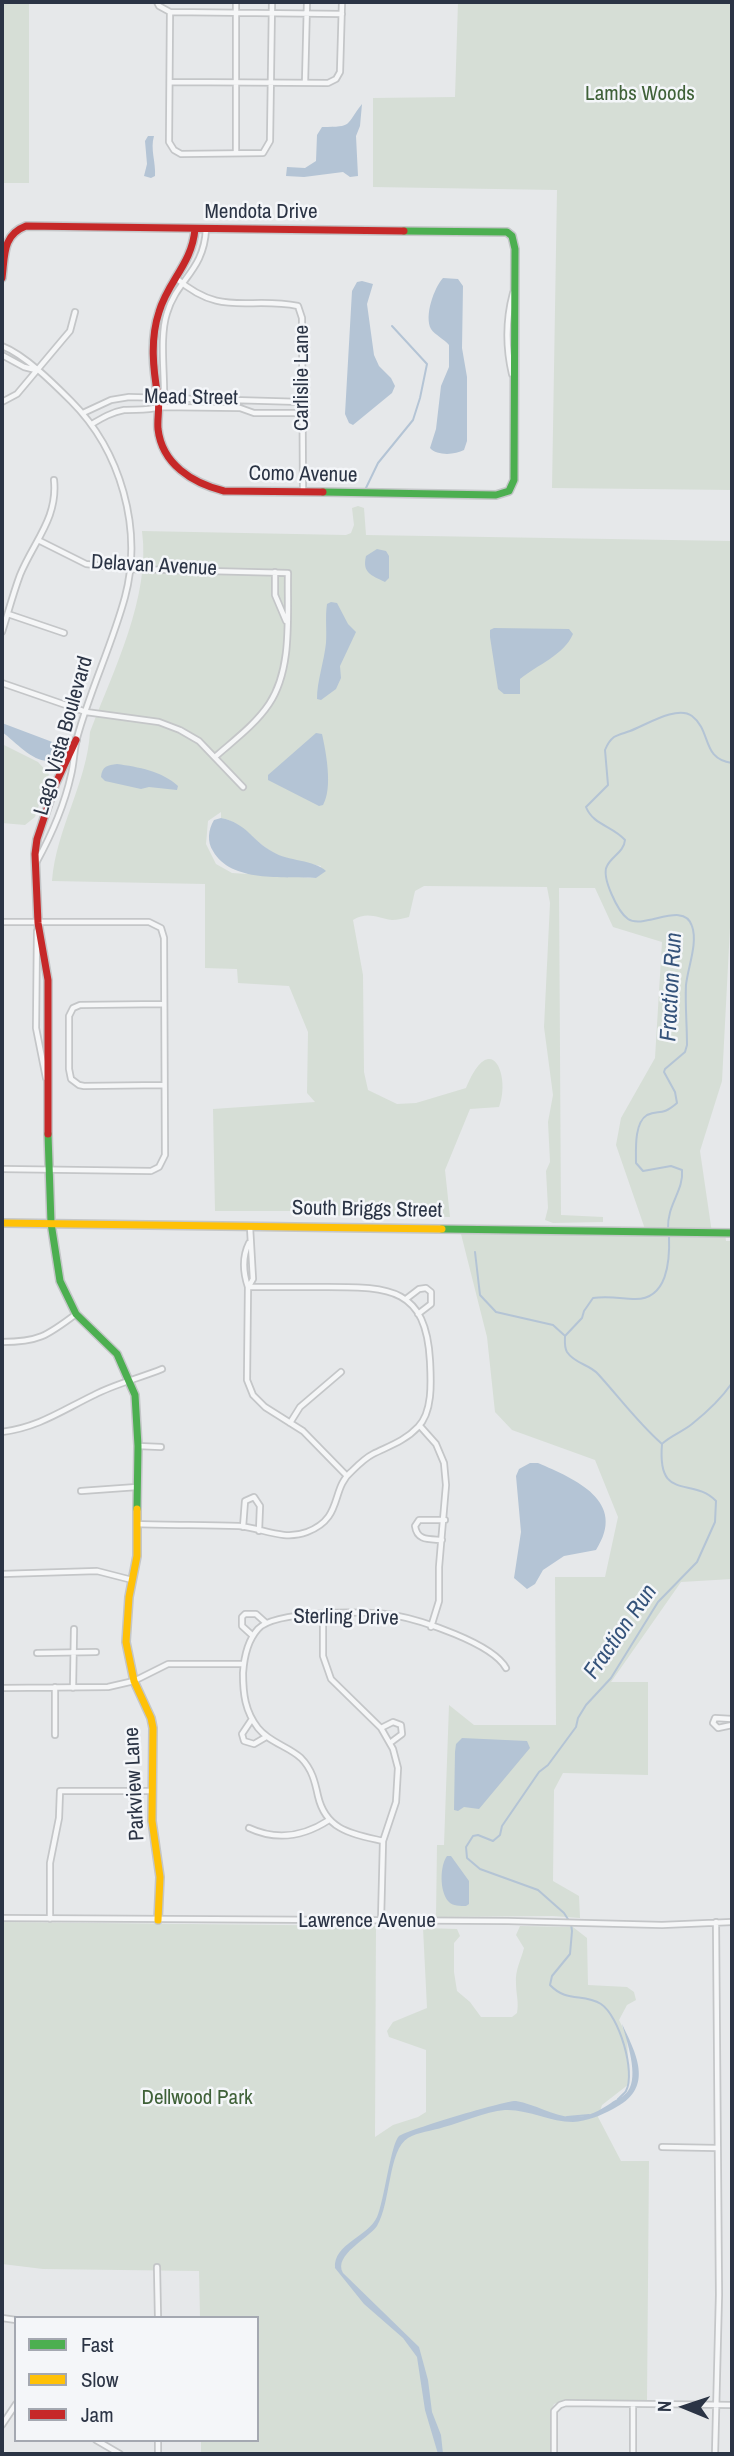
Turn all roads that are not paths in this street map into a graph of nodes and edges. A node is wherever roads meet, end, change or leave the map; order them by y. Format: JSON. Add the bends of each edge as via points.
{"nodes":[{"id":1,"x":157,"y":2,"type":"edge"},
{"id":2,"x":236,"y":2,"type":"edge"},
{"id":3,"x":272,"y":2,"type":"edge"},
{"id":4,"x":307,"y":2,"type":"edge"},
{"id":5,"x":342,"y":2,"type":"edge"},
{"id":6,"x":170,"y":12,"type":"junction"},
{"id":7,"x":236,"y":13,"type":"junction"},
{"id":8,"x":272,"y":13,"type":"junction"},
{"id":9,"x":307,"y":13,"type":"junction"},
{"id":10,"x":342,"y":14,"type":"junction"},
{"id":11,"x":170,"y":82,"type":"junction"},
{"id":12,"x":236,"y":83,"type":"junction"},
{"id":13,"x":271,"y":83,"type":"junction"},
{"id":14,"x":305,"y":83,"type":"junction"},
{"id":15,"x":236,"y":153,"type":"junction"},
{"id":16,"x":195,"y":229,"type":"junction"},
{"id":17,"x":206,"y":229,"type":"junction"},
{"id":18,"x":2,"y":278,"type":"edge"},
{"id":19,"x":176,"y":278,"type":"junction"},
{"id":20,"x":184,"y":285,"type":"junction"},
{"id":21,"x":75,"y":312,"type":"dead end"},
{"id":22,"x":2,"y":346,"type":"edge"},
{"id":23,"x":2,"y":355,"type":"edge"},
{"id":24,"x":37,"y":370,"type":"junction"},
{"id":25,"x":2,"y":402,"type":"edge"},
{"id":26,"x":302,"y":402,"type":"junction"},
{"id":27,"x":159,"y":403,"type":"junction"},
{"id":28,"x":83,"y":413,"type":"junction"},
{"id":29,"x":302,"y":413,"type":"junction"},
{"id":30,"x":92,"y":424,"type":"junction"},
{"id":31,"x":54,"y":480,"type":"dead end"},
{"id":32,"x":509,"y":491,"type":"joint"},
{"id":33,"x":303,"y":493,"type":"junction"},
{"id":34,"x":38,"y":540,"type":"junction"},
{"id":35,"x":129,"y":569,"type":"junction"},
{"id":36,"x":275,"y":572,"type":"junction"},
{"id":37,"x":8,"y":614,"type":"junction"},
{"id":38,"x":287,"y":623,"type":"junction"},
{"id":39,"x":2,"y":632,"type":"edge"},
{"id":40,"x":64,"y":633,"type":"dead end"},
{"id":41,"x":2,"y":683,"type":"edge"},
{"id":42,"x":86,"y":712,"type":"junction"},
{"id":43,"x":76,"y":740,"type":"junction"},
{"id":44,"x":215,"y":757,"type":"junction"},
{"id":45,"x":243,"y":787,"type":"dead end"},
{"id":46,"x":35,"y":866,"type":"junction"},
{"id":47,"x":2,"y":922,"type":"edge"},
{"id":48,"x":38,"y":923,"type":"junction"},
{"id":49,"x":164,"y":1004,"type":"junction"},
{"id":50,"x":164,"y":1085,"type":"junction"},
{"id":51,"x":48,"y":1095,"type":"junction"},
{"id":52,"x":2,"y":1169,"type":"edge"},
{"id":53,"x":48,"y":1171,"type":"junction"},
{"id":54,"x":2,"y":1223,"type":"edge"},
{"id":55,"x":51,"y":1223,"type":"junction"},
{"id":56,"x":250,"y":1225,"type":"junction"},
{"id":57,"x":732,"y":1233,"type":"edge"},
{"id":58,"x":248,"y":1287,"type":"junction"},
{"id":59,"x":405,"y":1299,"type":"junction"},
{"id":60,"x":76,"y":1314,"type":"junction"},
{"id":61,"x":418,"y":1314,"type":"junction"},
{"id":62,"x":2,"y":1342,"type":"edge"},
{"id":63,"x":162,"y":1369,"type":"dead end"},
{"id":64,"x":341,"y":1372,"type":"dead end"},
{"id":65,"x":130,"y":1381,"type":"junction"},
{"id":66,"x":290,"y":1423,"type":"junction"},
{"id":67,"x":419,"y":1426,"type":"junction"},
{"id":68,"x":2,"y":1432,"type":"edge"},
{"id":69,"x":138,"y":1446,"type":"junction"},
{"id":70,"x":161,"y":1447,"type":"dead end"},
{"id":71,"x":346,"y":1475,"type":"junction"},
{"id":72,"x":137,"y":1488,"type":"junction"},
{"id":73,"x":81,"y":1491,"type":"dead end"},
{"id":74,"x":445,"y":1520,"type":"junction"},
{"id":75,"x":138,"y":1524,"type":"junction"},
{"id":76,"x":243,"y":1527,"type":"junction"},
{"id":77,"x":259,"y":1531,"type":"junction"},
{"id":78,"x":442,"y":1540,"type":"junction"},
{"id":79,"x":2,"y":1574,"type":"edge"},
{"id":80,"x":133,"y":1580,"type":"junction"},
{"id":81,"x":323,"y":1614,"type":"junction"},
{"id":82,"x":266,"y":1623,"type":"junction"},
{"id":83,"x":431,"y":1627,"type":"junction"},
{"id":84,"x":74,"y":1629,"type":"dead end"},
{"id":85,"x":253,"y":1636,"type":"junction"},
{"id":86,"x":73,"y":1652,"type":"junction"},
{"id":87,"x":96,"y":1652,"type":"dead end"},
{"id":88,"x":37,"y":1653,"type":"dead end"},
{"id":89,"x":243,"y":1664,"type":"junction"},
{"id":90,"x":506,"y":1668,"type":"dead end"},
{"id":91,"x":134,"y":1681,"type":"junction"},
{"id":92,"x":55,"y":1687,"type":"junction"},
{"id":93,"x":2,"y":1688,"type":"edge"},
{"id":94,"x":73,"y":1688,"type":"junction"},
{"id":95,"x":252,"y":1718,"type":"junction"},
{"id":96,"x":732,"y":1718,"type":"edge"},
{"id":97,"x":732,"y":1725,"type":"edge"},
{"id":98,"x":381,"y":1728,"type":"junction"},
{"id":99,"x":55,"y":1735,"type":"dead end"},
{"id":100,"x":266,"y":1737,"type":"junction"},
{"id":101,"x":390,"y":1743,"type":"junction"},
{"id":102,"x":152,"y":1791,"type":"junction"},
{"id":103,"x":329,"y":1821,"type":"junction"},
{"id":104,"x":249,"y":1828,"type":"dead end"},
{"id":105,"x":383,"y":1841,"type":"junction"},
{"id":106,"x":2,"y":1918,"type":"edge"},
{"id":107,"x":50,"y":1919,"type":"junction"},
{"id":108,"x":158,"y":1920,"type":"junction"},
{"id":109,"x":381,"y":1920,"type":"junction"},
{"id":110,"x":716,"y":1922,"type":"junction"},
{"id":111,"x":732,"y":1922,"type":"edge"},
{"id":112,"x":662,"y":2147,"type":"dead end"},
{"id":113,"x":718,"y":2148,"type":"junction"},
{"id":114,"x":158,"y":2267,"type":"dead end"},
{"id":115,"x":158,"y":2316,"type":"edge"},
{"id":116,"x":633,"y":2404,"type":"junction"},
{"id":117,"x":716,"y":2405,"type":"junction"},
{"id":118,"x":732,"y":2405,"type":"edge"},
{"id":119,"x":4,"y":2418,"type":"edge"},
{"id":120,"x":2,"y":2425,"type":"edge"},
{"id":121,"x":99,"y":2442,"type":"edge"},
{"id":122,"x":120,"y":2454,"type":"edge"},
{"id":123,"x":554,"y":2454,"type":"edge"},
{"id":124,"x":633,"y":2454,"type":"edge"},
{"id":125,"x":715,"y":2454,"type":"edge"}],
"edges":[{"from":1,"to":6,"type":"street"},
{"from":2,"to":7,"type":"street"},
{"from":3,"to":8,"type":"street"},
{"from":4,"to":9,"type":"street"},
{"from":5,"to":10,"type":"street"},
{"from":6,"to":7,"type":"street"},
{"from":6,"to":11,"type":"street"},
{"from":7,"to":8,"type":"street"},
{"from":7,"to":12,"type":"street"},
{"from":8,"to":9,"type":"street"},
{"from":8,"to":13,"type":"street"},
{"from":9,"to":10,"type":"street"},
{"from":9,"to":14,"type":"street"},
{"from":10,"to":14,"type":"street","via":[[340,72],[328,83]]},
{"from":11,"to":12,"type":"street"},
{"from":11,"to":15,"type":"street","via":[[169,142],[174,150],[181,154]]},
{"from":12,"to":13,"type":"street"},
{"from":12,"to":15,"type":"street"},
{"from":13,"to":14,"type":"street"},
{"from":13,"to":15,"type":"street","via":[[271,141],[263,153]]},
{"from":16,"to":17,"type":"street","name":"Mendota Drive"},
{"from":16,"to":18,"type":"street","name":"Mendota Drive","via":[[26,226],[6,239]]},
{"from":16,"to":19,"type":"street","name":"Como Avenue","via":[[190,258]]},
{"from":17,"to":20,"type":"street","via":[[203,251]]},
{"from":17,"to":32,"type":"street","name":"Mendota Drive","via":[[502,231],[512,236],[514,480]]},
{"from":19,"to":20,"type":"street"},
{"from":19,"to":27,"type":"street","name":"Como Avenue","via":[[164,296],[155,328]]},
{"from":20,"to":26,"type":"street","name":"Carlislie Lane","via":[[220,303],[298,306]]},
{"from":20,"to":27,"type":"street","via":[[166,313],[164,390]]},
{"from":21,"to":24,"type":"street","via":[[70,331]]},
{"from":22,"to":24,"type":"street","name":"Lago Vista Boulevard","via":[[29,360]]},
{"from":23,"to":24,"type":"street","name":"Lago Vista Boulevard"},
{"from":24,"to":25,"type":"street","via":[[17,394]]},
{"from":24,"to":28,"type":"street","name":"Lago Vista Boulevard"},
{"from":26,"to":27,"type":"street","name":"Mead Street"},
{"from":26,"to":29,"type":"street","name":"Carlislie Lane"},
{"from":27,"to":28,"type":"street","name":"Mead Street","via":[[111,400]]},
{"from":27,"to":29,"type":"street","name":"Mead Street"},
{"from":27,"to":30,"type":"street","name":"Mead Street","via":[[147,410],[107,415]]},
{"from":27,"to":33,"type":"street","name":"Como Avenue","via":[[162,443],[189,479],[224,491]]},
{"from":28,"to":30,"type":"street","name":"Lago Vista Boulevard"},
{"from":29,"to":33,"type":"street","name":"Carlislie Lane"},
{"from":30,"to":35,"type":"street","name":"Lago Vista Boulevard","via":[[124,492],[131,543]]},
{"from":31,"to":34,"type":"street","via":[[53,512]]},
{"from":32,"to":33,"type":"street","name":"Como Avenue","via":[[496,495]]},
{"from":34,"to":35,"type":"street","name":"Delavan Avenue","via":[[86,564]]},
{"from":34,"to":37,"type":"street"},
{"from":35,"to":36,"type":"street","name":"Delavan Avenue"},
{"from":35,"to":42,"type":"street","name":"Lago Vista Boulevard","via":[[125,596]]},
{"from":36,"to":38,"type":"street","via":[[275,596]]},
{"from":36,"to":38,"type":"street","via":[[288,573]]},
{"from":37,"to":39,"type":"street"},
{"from":37,"to":40,"type":"street"},
{"from":38,"to":44,"type":"street","via":[[281,678],[270,703]]},
{"from":41,"to":42,"type":"street"},
{"from":42,"to":43,"type":"street","name":"Lago Vista Boulevard"},
{"from":42,"to":44,"type":"street","via":[[159,722],[199,741]]},
{"from":43,"to":46,"type":"street","via":[[43,819]]},
{"from":43,"to":46,"type":"street","name":"Lago Vista Boulevard","via":[[66,797]]},
{"from":44,"to":45,"type":"street"},
{"from":46,"to":48,"type":"street"},
{"from":47,"to":48,"type":"street"},
{"from":48,"to":49,"type":"street","via":[[158,925],[164,938]]},
{"from":48,"to":51,"type":"street","via":[[48,979]]},
{"from":48,"to":51,"type":"street","via":[[36,1028]]},
{"from":49,"to":50,"type":"street"},
{"from":49,"to":50,"type":"street","via":[[80,1005],[69,1016],[69,1074],[79,1085]]},
{"from":50,"to":53,"type":"street","via":[[165,1155],[155,1170]]},
{"from":51,"to":53,"type":"street"},
{"from":52,"to":53,"type":"street"},
{"from":53,"to":55,"type":"street"},
{"from":54,"to":55,"type":"street","name":"South Briggs Street"},
{"from":55,"to":56,"type":"street","name":"South Briggs Street"},
{"from":55,"to":60,"type":"street","name":"Parkview Lane","via":[[60,1281]]},
{"from":56,"to":57,"type":"street","name":"South Briggs Street"},
{"from":56,"to":58,"type":"street","via":[[253,1279]]},
{"from":58,"to":59,"type":"street","via":[[366,1287],[388,1290]]},
{"from":58,"to":66,"type":"street","via":[[247,1380],[258,1402]]},
{"from":59,"to":61,"type":"street"},
{"from":59,"to":61,"type":"street","via":[[419,1289],[431,1293],[431,1304]]},
{"from":60,"to":62,"type":"street","via":[[35,1340]]},
{"from":60,"to":65,"type":"street","name":"Parkview Lane","via":[[117,1354]]},
{"from":61,"to":67,"type":"street","via":[[425,1324],[430,1365],[428,1406]]},
{"from":63,"to":65,"type":"street"},
{"from":64,"to":66,"type":"street","via":[[300,1407]]},
{"from":65,"to":68,"type":"street","via":[[48,1420]]},
{"from":65,"to":69,"type":"street","name":"Parkview Lane","via":[[137,1409]]},
{"from":66,"to":71,"type":"street"},
{"from":67,"to":71,"type":"street"},
{"from":67,"to":74,"type":"street","via":[[436,1444],[444,1463]]},
{"from":69,"to":70,"type":"street"},
{"from":69,"to":72,"type":"street","name":"Parkview Lane"},
{"from":71,"to":77,"type":"street","via":[[331,1514],[317,1528],[296,1535]]},
{"from":72,"to":73,"type":"street"},
{"from":72,"to":75,"type":"street","name":"Parkview Lane"},
{"from":74,"to":78,"type":"street"},
{"from":74,"to":78,"type":"street","via":[[419,1520],[415,1526],[421,1538]]},
{"from":75,"to":76,"type":"street"},
{"from":75,"to":80,"type":"street","name":"Parkview Lane"},
{"from":76,"to":77,"type":"street"},
{"from":76,"to":77,"type":"street","via":[[245,1500],[254,1497],[260,1506]]},
{"from":78,"to":83,"type":"street","via":[[439,1601]]},
{"from":79,"to":80,"type":"street","via":[[101,1572]]},
{"from":80,"to":91,"type":"street","name":"Parkview Lane","via":[[125,1632]]},
{"from":81,"to":82,"type":"street","name":"Sterling Drive","via":[[296,1614]]},
{"from":81,"to":83,"type":"street","name":"Sterling Drive","via":[[391,1615]]},
{"from":81,"to":98,"type":"street","via":[[323,1656],[331,1679]]},
{"from":82,"to":85,"type":"street","name":"Sterling Drive"},
{"from":82,"to":85,"type":"street","via":[[256,1614],[245,1614],[242,1626]]},
{"from":83,"to":90,"type":"street","name":"Sterling Drive","via":[[486,1650]]},
{"from":84,"to":86,"type":"street"},
{"from":85,"to":89,"type":"street","name":"Sterling Drive"},
{"from":86,"to":87,"type":"street"},
{"from":86,"to":88,"type":"street"},
{"from":86,"to":94,"type":"street"},
{"from":89,"to":91,"type":"street","via":[[168,1664]]},
{"from":89,"to":95,"type":"street","via":[[244,1700]]},
{"from":91,"to":94,"type":"street"},
{"from":91,"to":102,"type":"street","name":"Parkview Lane","via":[[153,1728]]},
{"from":92,"to":93,"type":"street"},
{"from":92,"to":94,"type":"street"},
{"from":92,"to":99,"type":"street"},
{"from":95,"to":100,"type":"street"},
{"from":95,"to":100,"type":"street","via":[[242,1734],[244,1741],[254,1744]]},
{"from":96,"to":97,"type":"street","via":[[715,1718],[713,1723],[718,1728]]},
{"from":98,"to":101,"type":"street"},
{"from":98,"to":101,"type":"street","via":[[390,1723],[401,1725],[402,1734]]},
{"from":100,"to":103,"type":"street","via":[[306,1764]]},
{"from":101,"to":105,"type":"street","via":[[398,1768],[397,1802]]},
{"from":102,"to":107,"type":"street","via":[[60,1791],[50,1863]]},
{"from":102,"to":108,"type":"street","name":"Parkview Lane","via":[[160,1877]]},
{"from":103,"to":104,"type":"street","via":[[300,1835],[264,1835]]},
{"from":103,"to":105,"type":"street"},
{"from":105,"to":109,"type":"street"},
{"from":106,"to":107,"type":"street","name":"Lawrence Avenue"},
{"from":107,"to":108,"type":"street","name":"Lawrence Avenue"},
{"from":108,"to":109,"type":"street","name":"Lawrence Avenue"},
{"from":109,"to":110,"type":"street","name":"Lawrence Avenue"},
{"from":110,"to":111,"type":"street","name":"Lawrence Avenue"},
{"from":110,"to":113,"type":"street"},
{"from":112,"to":113,"type":"street"},
{"from":113,"to":117,"type":"street"},
{"from":114,"to":115,"type":"street"},
{"from":116,"to":117,"type":"street"},
{"from":116,"to":123,"type":"street","via":[[570,2403],[556,2408]]},
{"from":116,"to":124,"type":"street"},
{"from":117,"to":118,"type":"street"},
{"from":117,"to":125,"type":"street"},
{"from":119,"to":120,"type":"street"},
{"from":121,"to":122,"type":"street"}]}
